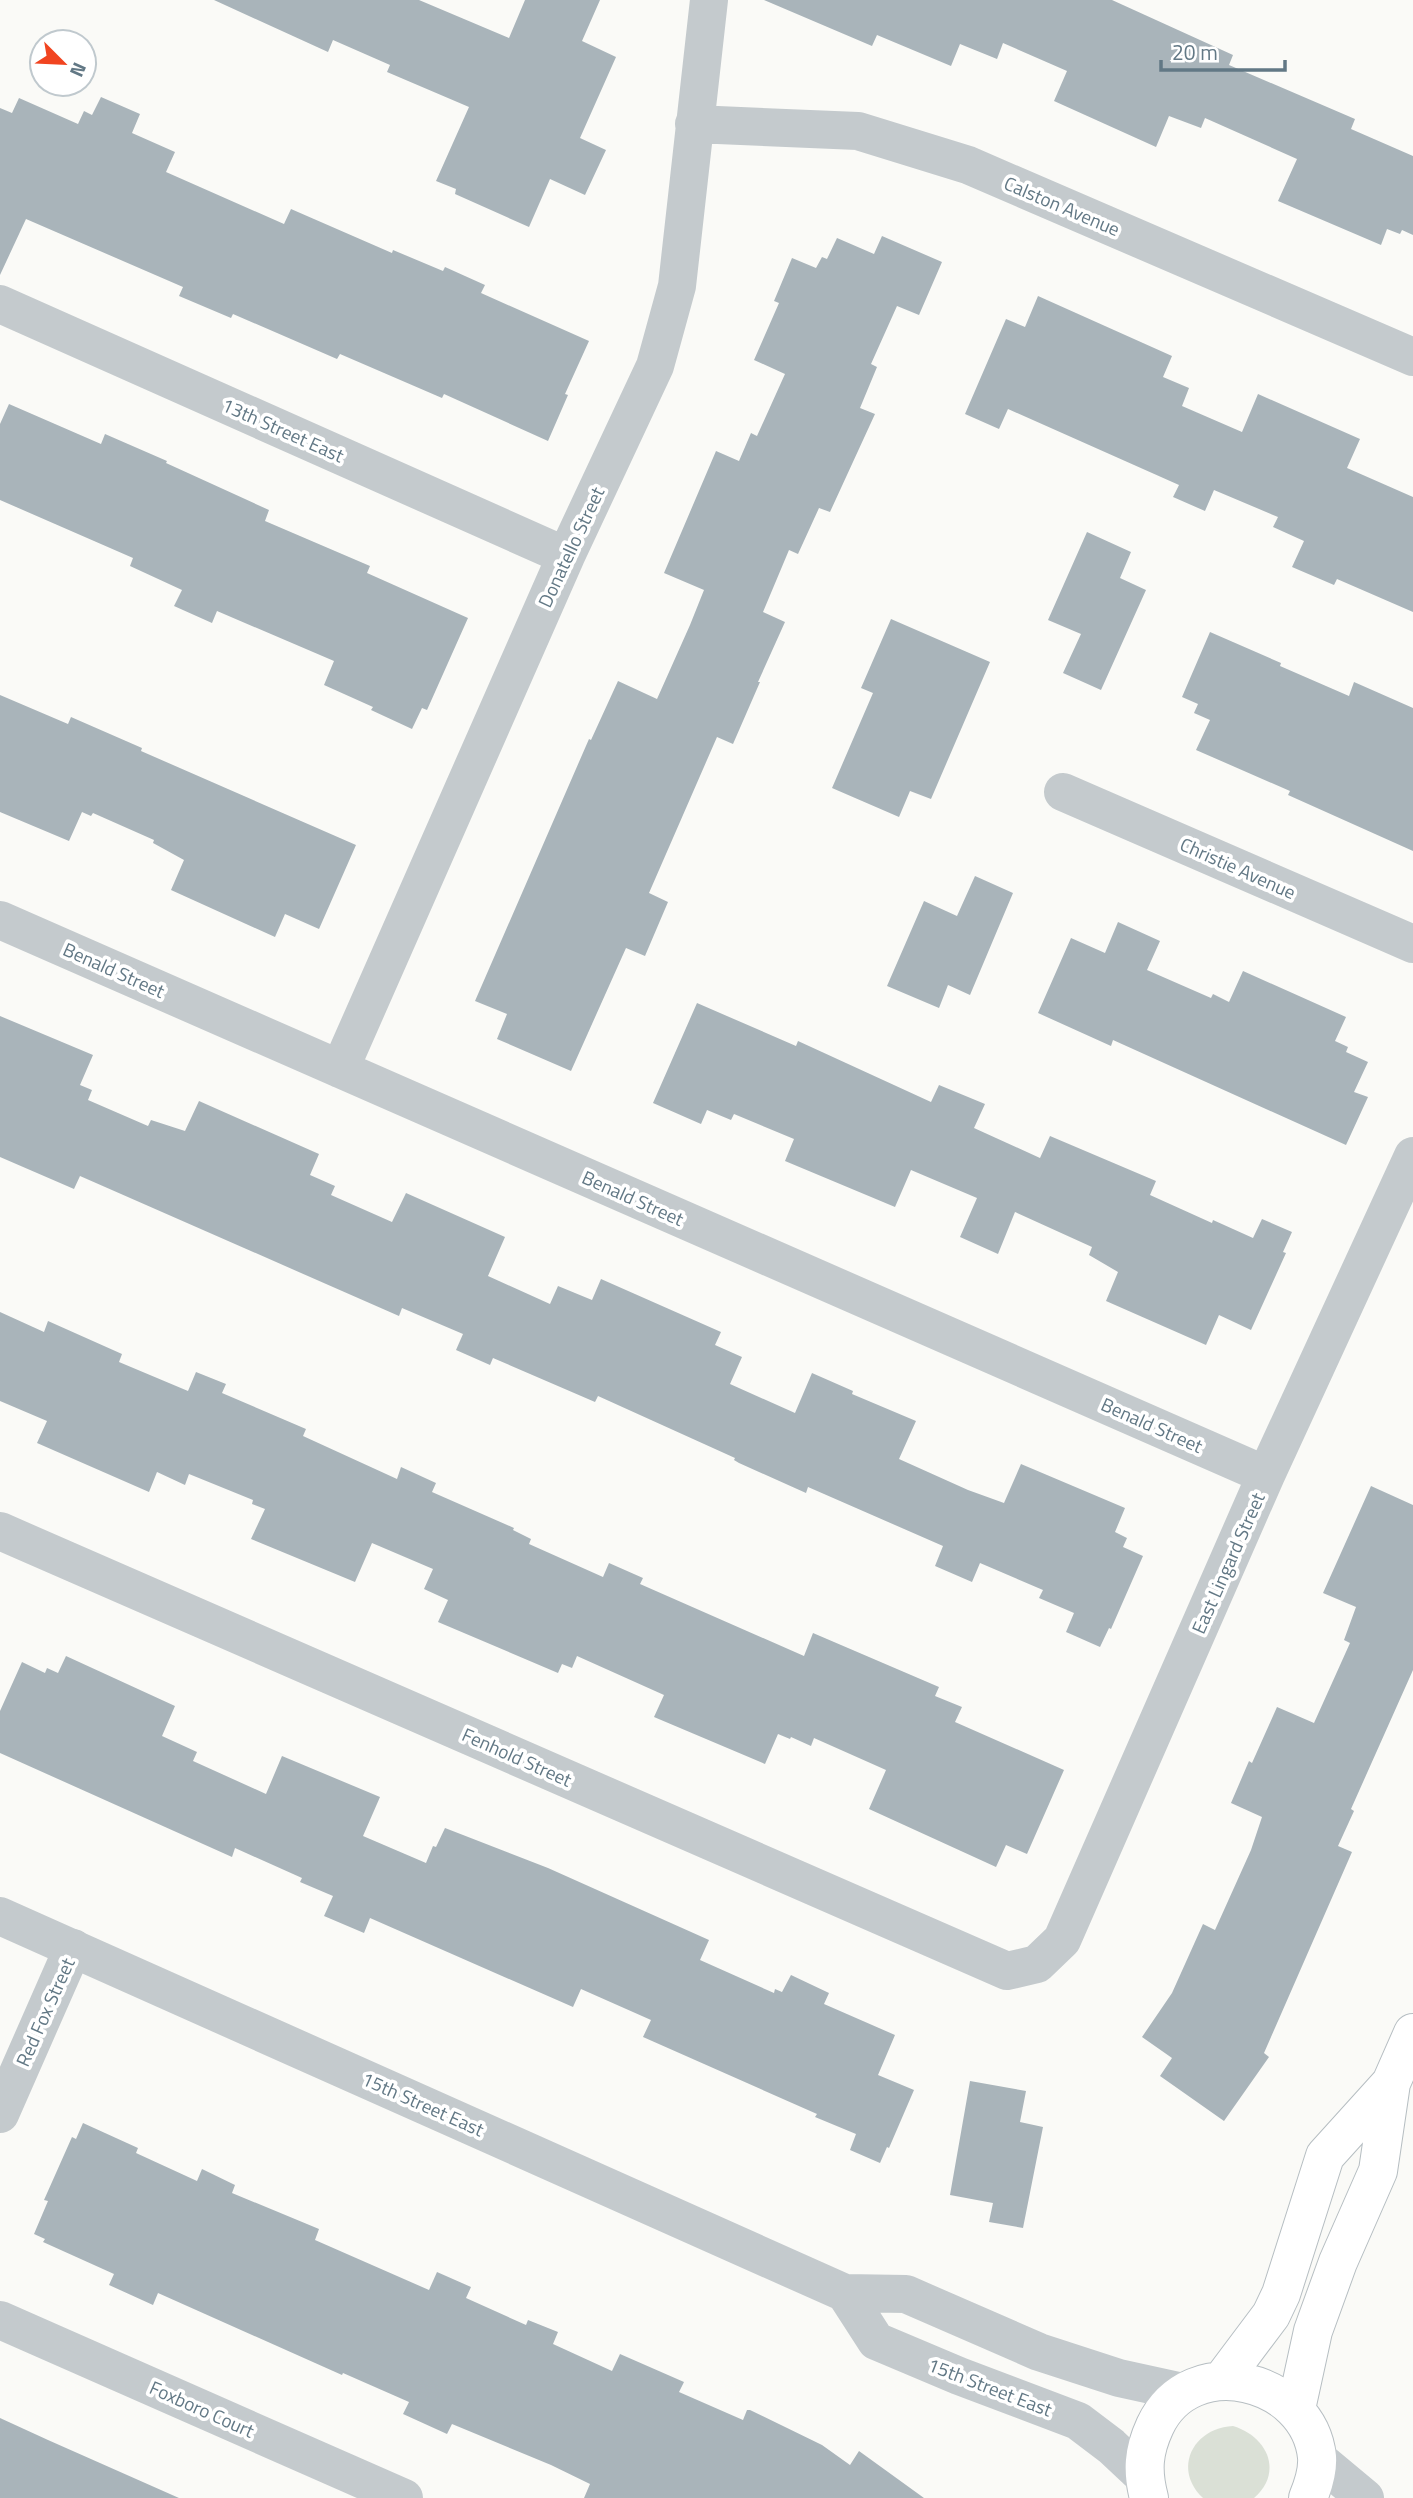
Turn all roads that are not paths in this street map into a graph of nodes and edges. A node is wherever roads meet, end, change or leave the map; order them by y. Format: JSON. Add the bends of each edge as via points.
{"nodes":[{"id":1,"x":709,"y":0,"type":"edge"},
{"id":2,"x":694,"y":124,"type":"junction"},
{"id":3,"x":0,"y":304,"type":"edge"},
{"id":4,"x":1413,"y":357,"type":"edge"},
{"id":5,"x":566,"y":556,"type":"junction"},
{"id":6,"x":1063,"y":792,"type":"dead end"},
{"id":7,"x":0,"y":920,"type":"edge"},
{"id":8,"x":1413,"y":944,"type":"edge"},
{"id":9,"x":340,"y":1069,"type":"junction"},
{"id":10,"x":1413,"y":1156,"type":"edge"},
{"id":11,"x":1266,"y":1475,"type":"junction"},
{"id":12,"x":0,"y":1531,"type":"edge"},
{"id":13,"x":0,"y":1916,"type":"edge"},
{"id":14,"x":73,"y":1948,"type":"junction"},
{"id":15,"x":1037,"y":1964,"type":"joint"},
{"id":16,"x":1413,"y":2033,"type":"edge"},
{"id":17,"x":1391,"y":2083,"type":"junction"},
{"id":18,"x":0,"y":2113,"type":"edge"},
{"id":19,"x":845,"y":2293,"type":"junction"},
{"id":20,"x":0,"y":2320,"type":"edge"},
{"id":21,"x":1223,"y":2379,"type":"junction"},
{"id":22,"x":1183,"y":2392,"type":"junction"},
{"id":23,"x":1296,"y":2409,"type":"junction"},
{"id":24,"x":1317,"y":2458,"type":"junction"},
{"id":25,"x":1146,"y":2487,"type":"edge"},
{"id":26,"x":404,"y":2498,"type":"edge"},
{"id":27,"x":1308,"y":2498,"type":"edge"},
{"id":28,"x":1364,"y":2498,"type":"edge"}],
"edges":[{"from":1,"to":2,"type":"street","name":"Donatello Street"},
{"from":2,"to":4,"type":"street","name":"Calston Avenue","via":[[858,131],[968,165]]},
{"from":2,"to":5,"type":"street","name":"Donatello Street","via":[[677,286],[655,366]]},
{"from":3,"to":5,"type":"street","name":"13th Street East"},
{"from":5,"to":9,"type":"street","name":"Donatello Street"},
{"from":6,"to":8,"type":"street","name":"Christie Avenue"},
{"from":7,"to":9,"type":"street","name":"Benald Street"},
{"from":9,"to":11,"type":"street","name":"Benald Street"},
{"from":10,"to":11,"type":"street","name":"East Lingard Street"},
{"from":11,"to":15,"type":"street","name":"East Lingard Street","via":[[1062,1940]]},
{"from":12,"to":15,"type":"street","name":"Fenhold Street","via":[[1007,1971]]},
{"from":13,"to":14,"type":"street","name":"15th Street East"},
{"from":14,"to":18,"type":"street","name":"Red Fox Street"},
{"from":14,"to":19,"type":"street","name":"15th Street East"},
{"from":16,"to":17,"type":"main road"},
{"from":17,"to":21,"type":"main road","via":[[1325,2156],[1281,2294],[1271,2315]]},
{"from":17,"to":23,"type":"main road","via":[[1378,2171],[1313,2331]]},
{"from":19,"to":22,"type":"street","name":"15th Street East","via":[[906,2294],[1051,2356]]},
{"from":19,"to":25,"type":"street","name":"15th Street East","via":[[876,2340],[1078,2421],[1111,2446]]},
{"from":20,"to":26,"type":"street","name":"Foxboro Court"},
{"from":21,"to":22,"type":"main road"},
{"from":21,"to":23,"type":"main road","via":[[1255,2386]]},
{"from":22,"to":25,"type":"main road","via":[[1161,2413],[1147,2444]]},
{"from":23,"to":24,"type":"main road","via":[[1311,2435]]},
{"from":24,"to":27,"type":"main road"},
{"from":24,"to":28,"type":"street"}]}
